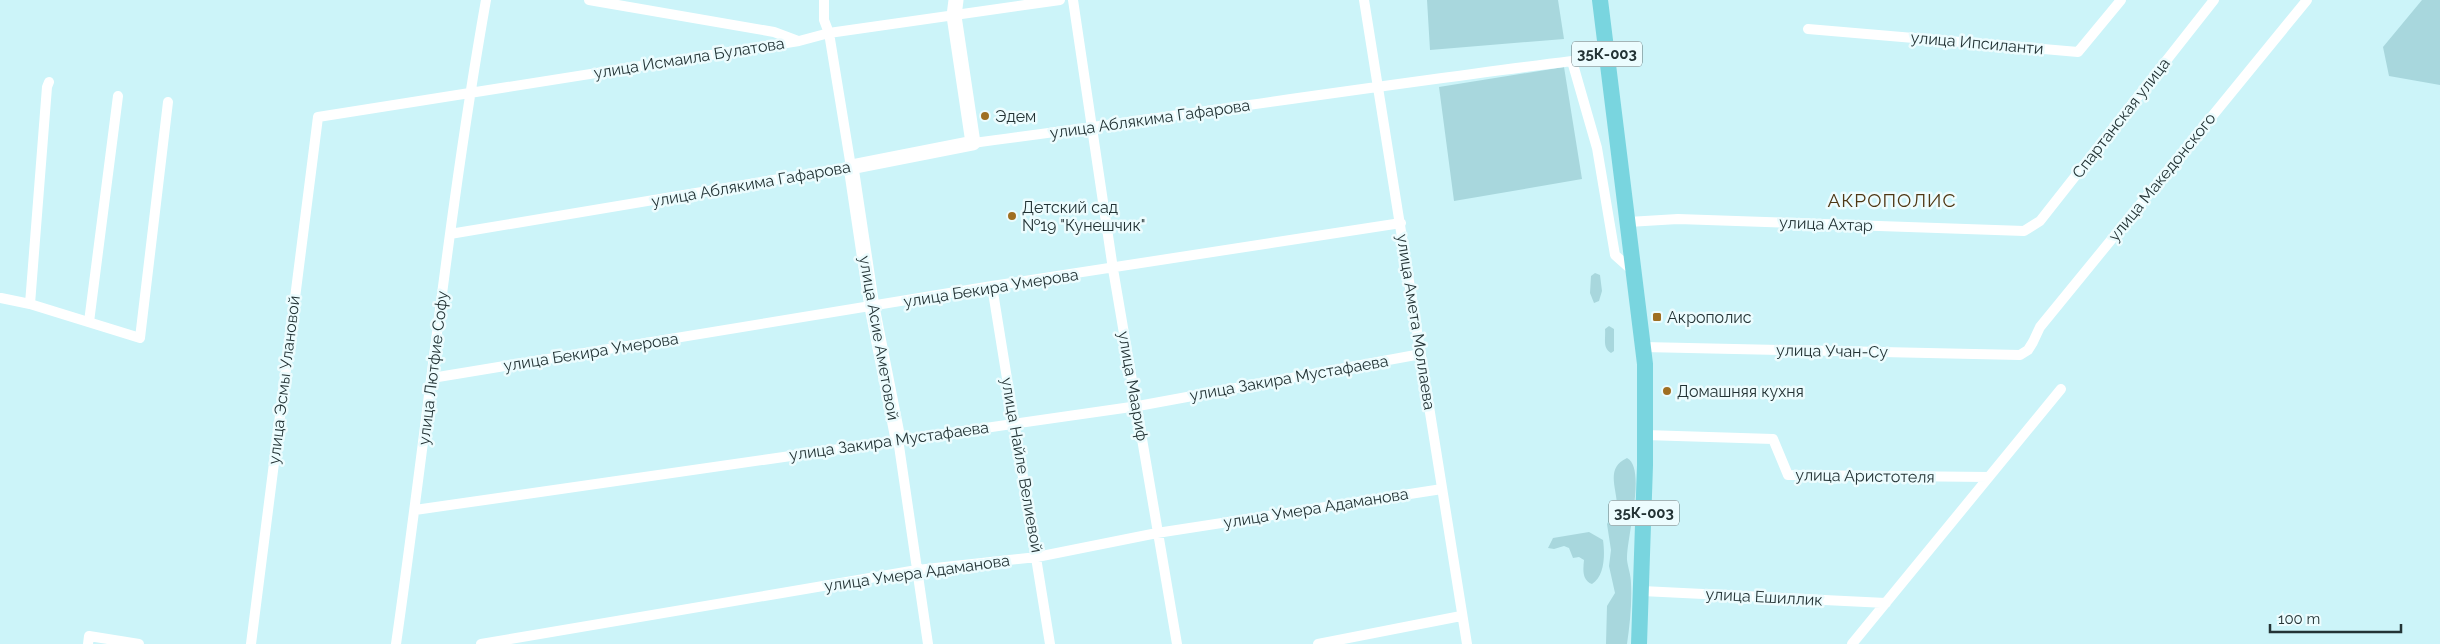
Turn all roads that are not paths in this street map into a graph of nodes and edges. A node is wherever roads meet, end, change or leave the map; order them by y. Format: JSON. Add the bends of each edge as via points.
{"nodes":[{"id":1,"x":486,"y":0,"type":"edge"},
{"id":2,"x":590,"y":0,"type":"edge"},
{"id":3,"x":824,"y":0,"type":"edge"},
{"id":4,"x":956,"y":0,"type":"edge"},
{"id":5,"x":1060,"y":0,"type":"edge"},
{"id":6,"x":1073,"y":0,"type":"edge"},
{"id":7,"x":1364,"y":0,"type":"edge"},
{"id":8,"x":1600,"y":0,"type":"edge"},
{"id":9,"x":2120,"y":0,"type":"edge"},
{"id":10,"x":2214,"y":0,"type":"edge"},
{"id":11,"x":2304,"y":1,"type":"edge"},
{"id":12,"x":954,"y":16,"type":"junction"},
{"id":13,"x":1808,"y":29,"type":"dead end"},
{"id":14,"x":829,"y":33,"type":"junction"},
{"id":15,"x":799,"y":41,"type":"junction"},
{"id":16,"x":49,"y":82,"type":"dead end"},
{"id":17,"x":1377,"y":85,"type":"junction"},
{"id":18,"x":470,"y":93,"type":"junction"},
{"id":19,"x":118,"y":96,"type":"dead end"},
{"id":20,"x":168,"y":102,"type":"dead end"},
{"id":21,"x":318,"y":117,"type":"joint"},
{"id":22,"x":1091,"y":128,"type":"junction"},
{"id":23,"x":973,"y":143,"type":"junction"},
{"id":24,"x":851,"y":167,"type":"junction"},
{"id":25,"x":1628,"y":222,"type":"junction"},
{"id":26,"x":1401,"y":223,"type":"junction"},
{"id":27,"x":2024,"y":231,"type":"joint"},
{"id":28,"x":450,"y":234,"type":"junction"},
{"id":29,"x":1113,"y":269,"type":"junction"},
{"id":30,"x":1634,"y":271,"type":"junction"},
{"id":31,"x":992,"y":286,"type":"junction"},
{"id":32,"x":1,"y":298,"type":"dead end"},
{"id":33,"x":30,"y":304,"type":"junction"},
{"id":34,"x":872,"y":307,"type":"junction"},
{"id":35,"x":89,"y":322,"type":"junction"},
{"id":36,"x":1643,"y":346,"type":"junction"},
{"id":37,"x":1421,"y":354,"type":"junction"},
{"id":38,"x":2020,"y":355,"type":"joint"},
{"id":39,"x":432,"y":378,"type":"junction"},
{"id":40,"x":2061,"y":389,"type":"dead end"},
{"id":41,"x":1138,"y":406,"type":"junction"},
{"id":42,"x":1014,"y":423,"type":"junction"},
{"id":43,"x":1645,"y":435,"type":"junction"},
{"id":44,"x":898,"y":440,"type":"junction"},
{"id":45,"x":1989,"y":477,"type":"junction"},
{"id":46,"x":1442,"y":488,"type":"junction"},
{"id":47,"x":415,"y":510,"type":"junction"},
{"id":48,"x":1157,"y":533,"type":"junction"},
{"id":49,"x":1037,"y":557,"type":"junction"},
{"id":50,"x":917,"y":570,"type":"junction"},
{"id":51,"x":1642,"y":591,"type":"junction"},
{"id":52,"x":1886,"y":603,"type":"junction"},
{"id":53,"x":1461,"y":616,"type":"junction"},
{"id":54,"x":89,"y":640,"type":"edge"},
{"id":55,"x":139,"y":644,"type":"edge"},
{"id":56,"x":251,"y":644,"type":"edge"},
{"id":57,"x":396,"y":644,"type":"edge"},
{"id":58,"x":481,"y":644,"type":"edge"},
{"id":59,"x":928,"y":644,"type":"edge"},
{"id":60,"x":1050,"y":644,"type":"edge"},
{"id":61,"x":1177,"y":644,"type":"edge"},
{"id":62,"x":1318,"y":644,"type":"edge"},
{"id":63,"x":1467,"y":644,"type":"edge"},
{"id":64,"x":1639,"y":644,"type":"edge"},
{"id":65,"x":1852,"y":644,"type":"edge"}],
"edges":[{"from":1,"to":18,"type":"street","name":"улица Лютфие Софу"},
{"from":2,"to":15,"type":"street","via":[[774,32]]},
{"from":3,"to":14,"type":"street","name":"улица Асие Аметовой","via":[[824,20]]},
{"from":4,"to":12,"type":"street"},
{"from":5,"to":12,"type":"street","name":"улица Исмаила Булатова"},
{"from":6,"to":22,"type":"street","name":"улица Маариф"},
{"from":7,"to":17,"type":"street","name":"улица Амета Моллаева"},
{"from":8,"to":25,"type":"main road","number":"35К-003"},
{"from":9,"to":13,"type":"street","name":"улица Ипсиланти","via":[[2078,52]]},
{"from":10,"to":27,"type":"street","name":"Спартанская улица","via":[[2040,221]]},
{"from":11,"to":38,"type":"street","name":"улица Македонского","via":[[2040,327],[2028,350]]},
{"from":12,"to":14,"type":"street","name":"улица Исмаила Булатова"},
{"from":12,"to":23,"type":"street"},
{"from":14,"to":15,"type":"street","name":"улица Исмаила Булатова"},
{"from":14,"to":24,"type":"street","name":"улица Асие Аметовой"},
{"from":15,"to":18,"type":"street","name":"улица Исмаила Булатова"},
{"from":16,"to":33,"type":"street"},
{"from":17,"to":22,"type":"street","name":"улица Аблякима Гафарова"},
{"from":17,"to":26,"type":"street","name":"улица Амета Моллаева"},
{"from":17,"to":30,"type":"street","name":"улица Аблякима Гафарова","via":[[1572,60],[1597,148],[1615,255]]},
{"from":18,"to":21,"type":"street","name":"улица Исмаила Булатова"},
{"from":18,"to":28,"type":"street","name":"улица Лютфие Софу"},
{"from":19,"to":35,"type":"street"},
{"from":20,"to":35,"type":"street","via":[[140,338]]},
{"from":21,"to":56,"type":"street","name":"улица Эсмы Улановой"},
{"from":22,"to":23,"type":"street","name":"улица Аблякима Гафарова"},
{"from":22,"to":29,"type":"street","name":"улица Маариф"},
{"from":23,"to":24,"type":"street","name":"улица Аблякима Гафарова"},
{"from":24,"to":28,"type":"street","name":"улица Аблякима Гафарова"},
{"from":24,"to":34,"type":"street","name":"улица Асие Аметовой"},
{"from":25,"to":27,"type":"street","name":"улица Ахтар","via":[[1678,219]]},
{"from":25,"to":30,"type":"main road","number":"35К-003"},
{"from":26,"to":29,"type":"street","name":"улица Бекира Умерова"},
{"from":26,"to":37,"type":"street","name":"улица Амета Моллаева"},
{"from":28,"to":39,"type":"street","name":"улица Лютфие Софу"},
{"from":29,"to":31,"type":"street","name":"улица Бекира Умерова"},
{"from":29,"to":41,"type":"street","name":"улица Маариф"},
{"from":30,"to":36,"type":"main road","number":"35К-003"},
{"from":31,"to":34,"type":"street","name":"улица Бекира Умерова"},
{"from":31,"to":42,"type":"street","name":"улица Найле Велиевой"},
{"from":32,"to":33,"type":"street"},
{"from":33,"to":35,"type":"street"},
{"from":34,"to":39,"type":"street","name":"улица Бекира Умерова"},
{"from":34,"to":44,"type":"street","name":"улица Асие Аметовой"},
{"from":36,"to":38,"type":"street","name":"улица Учан-Су"},
{"from":36,"to":43,"type":"main road","number":"35К-003"},
{"from":37,"to":41,"type":"street","name":"улица Закира Мустафаева"},
{"from":37,"to":46,"type":"street","name":"улица Амета Моллаева"},
{"from":39,"to":47,"type":"street","name":"улица Лютфие Софу"},
{"from":40,"to":45,"type":"street"},
{"from":41,"to":42,"type":"street","name":"улица Закира Мустафаева"},
{"from":41,"to":48,"type":"street","name":"улица Маариф"},
{"from":42,"to":44,"type":"street","name":"улица Закира Мустафаева"},
{"from":42,"to":49,"type":"street","name":"улица Найле Велиевой"},
{"from":43,"to":45,"type":"street","name":"улица Аристотеля","via":[[1773,440],[1788,475]]},
{"from":43,"to":51,"type":"main road","number":"35К-003"},
{"from":44,"to":47,"type":"street","name":"улица Закира Мустафаева"},
{"from":44,"to":50,"type":"street","name":"улица Асие Аметовой"},
{"from":45,"to":52,"type":"street"},
{"from":46,"to":48,"type":"street","name":"улица Умера Адаманова"},
{"from":46,"to":53,"type":"street","name":"улица Амета Моллаева"},
{"from":47,"to":57,"type":"street","name":"улица Лютфие Софу"},
{"from":48,"to":49,"type":"street","name":"улица Умера Адаманова"},
{"from":48,"to":61,"type":"street","name":"улица Маариф"},
{"from":49,"to":50,"type":"street","name":"улица Умера Адаманова"},
{"from":49,"to":60,"type":"street","name":"улица Найле Велиевой"},
{"from":50,"to":58,"type":"street","name":"улица Умера Адаманова"},
{"from":50,"to":59,"type":"street","name":"улица Асие Аметовой"},
{"from":51,"to":52,"type":"street","name":"улица Ешиллик"},
{"from":51,"to":64,"type":"main road","number":"35К-003"},
{"from":52,"to":65,"type":"street"},
{"from":53,"to":62,"type":"street"},
{"from":53,"to":63,"type":"street","name":"улица Амета Моллаева"},
{"from":54,"to":55,"type":"street"}]}
